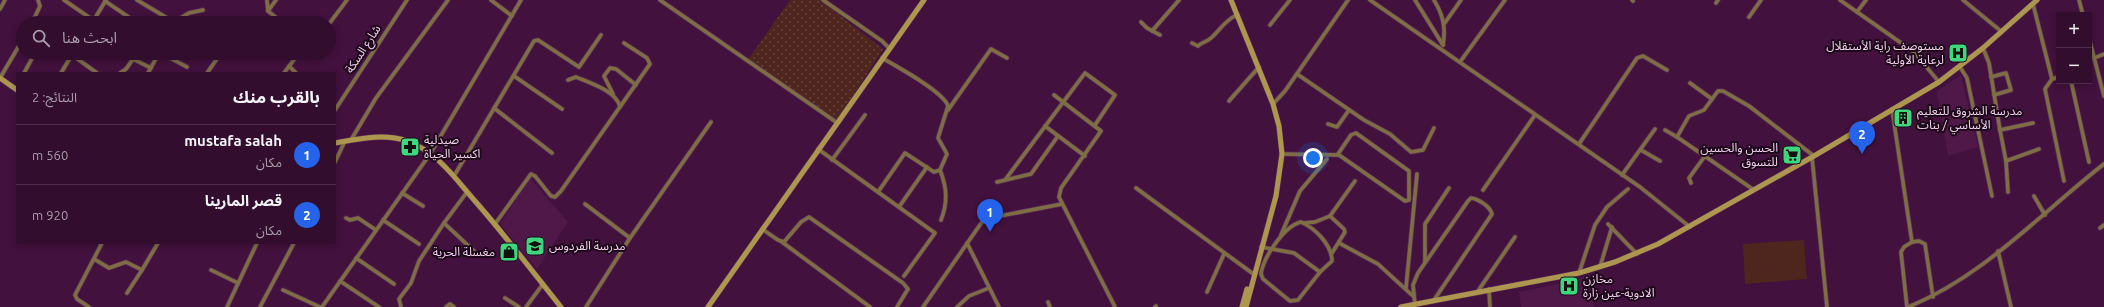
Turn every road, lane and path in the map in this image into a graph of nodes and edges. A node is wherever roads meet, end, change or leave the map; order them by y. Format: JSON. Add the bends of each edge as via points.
{"nodes":[{"id":1,"x":5,"y":0,"type":"edge"},
{"id":2,"x":38,"y":0,"type":"edge"},
{"id":3,"x":64,"y":0,"type":"edge"},
{"id":4,"x":106,"y":0,"type":"edge"},
{"id":5,"x":137,"y":0,"type":"edge"},
{"id":6,"x":267,"y":0,"type":"edge"},
{"id":7,"x":276,"y":0,"type":"edge"},
{"id":8,"x":347,"y":0,"type":"edge"},
{"id":9,"x":408,"y":0,"type":"edge"},
{"id":10,"x":448,"y":0,"type":"edge"},
{"id":11,"x":491,"y":0,"type":"edge"},
{"id":12,"x":521,"y":0,"type":"edge"},
{"id":13,"x":660,"y":0,"type":"edge"},
{"id":14,"x":823,"y":0,"type":"edge"},
{"id":15,"x":924,"y":0,"type":"edge"},
{"id":16,"x":1178,"y":0,"type":"edge"},
{"id":17,"x":1231,"y":0,"type":"edge"},
{"id":18,"x":1290,"y":0,"type":"edge"},
{"id":19,"x":1348,"y":0,"type":"edge"},
{"id":20,"x":1370,"y":0,"type":"edge"},
{"id":21,"x":1415,"y":0,"type":"edge"},
{"id":22,"x":1434,"y":0,"type":"edge"},
{"id":23,"x":1461,"y":0,"type":"edge"},
{"id":24,"x":1505,"y":0,"type":"edge"},
{"id":25,"x":1761,"y":0,"type":"edge"},
{"id":26,"x":1840,"y":0,"type":"edge"},
{"id":27,"x":1866,"y":0,"type":"edge"},
{"id":28,"x":1963,"y":0,"type":"edge"},
{"id":29,"x":2079,"y":0,"type":"edge"},
{"id":30,"x":2035,"y":2,"type":"edge"},
{"id":31,"x":0,"y":9,"type":"edge"},
{"id":32,"x":203,"y":10,"type":"dead end"},
{"id":33,"x":268,"y":11,"type":"junction"},
{"id":34,"x":1857,"y":12,"type":"junction"},
{"id":35,"x":2082,"y":12,"type":"edge"},
{"id":36,"x":1237,"y":15,"type":"junction"},
{"id":37,"x":35,"y":16,"type":"edge"},
{"id":38,"x":85,"y":16,"type":"edge"},
{"id":39,"x":97,"y":16,"type":"edge"},
{"id":40,"x":127,"y":16,"type":"edge"},
{"id":41,"x":164,"y":16,"type":"edge"},
{"id":42,"x":184,"y":16,"type":"edge"},
{"id":43,"x":274,"y":16,"type":"edge"},
{"id":44,"x":335,"y":16,"type":"edge"},
{"id":45,"x":512,"y":16,"type":"junction"},
{"id":46,"x":1749,"y":17,"type":"dead end"},
{"id":47,"x":1141,"y":22,"type":"dead end"},
{"id":48,"x":1444,"y":24,"type":"junction"},
{"id":49,"x":1270,"y":25,"type":"dead end"},
{"id":50,"x":1152,"y":32,"type":"junction"},
{"id":51,"x":2002,"y":32,"type":"junction"},
{"id":52,"x":602,"y":35,"type":"dead end"},
{"id":53,"x":1160,"y":35,"type":"dead end"},
{"id":54,"x":624,"y":43,"type":"dead end"},
{"id":55,"x":1192,"y":43,"type":"dead end"},
{"id":56,"x":889,"y":48,"type":"junction"},
{"id":57,"x":1442,"y":48,"type":"junction"},
{"id":58,"x":1983,"y":48,"type":"junction"},
{"id":59,"x":2092,"y":48,"type":"edge"},
{"id":60,"x":16,"y":51,"type":"edge"},
{"id":61,"x":2104,"y":54,"type":"edge"},
{"id":62,"x":882,"y":58,"type":"junction"},
{"id":63,"x":1007,"y":58,"type":"dead end"},
{"id":64,"x":2094,"y":58,"type":"junction"},
{"id":65,"x":31,"y":60,"type":"edge"},
{"id":66,"x":70,"y":60,"type":"edge"},
{"id":67,"x":81,"y":60,"type":"edge"},
{"id":68,"x":132,"y":60,"type":"edge"},
{"id":69,"x":135,"y":60,"type":"edge"},
{"id":70,"x":156,"y":60,"type":"edge"},
{"id":71,"x":174,"y":60,"type":"edge"},
{"id":72,"x":216,"y":60,"type":"edge"},
{"id":73,"x":294,"y":60,"type":"edge"},
{"id":74,"x":1460,"y":62,"type":"junction"},
{"id":75,"x":289,"y":66,"type":"junction"},
{"id":76,"x":187,"y":67,"type":"dead end"},
{"id":77,"x":1259,"y":67,"type":"junction"},
{"id":78,"x":1960,"y":67,"type":"junction"},
{"id":79,"x":151,"y":68,"type":"junction"},
{"id":80,"x":1666,"y":70,"type":"dead end"},
{"id":81,"x":25,"y":72,"type":"edge"},
{"id":82,"x":63,"y":72,"type":"edge"},
{"id":83,"x":96,"y":72,"type":"edge"},
{"id":84,"x":122,"y":72,"type":"edge"},
{"id":85,"x":149,"y":72,"type":"edge"},
{"id":86,"x":208,"y":72,"type":"edge"},
{"id":87,"x":285,"y":72,"type":"edge"},
{"id":88,"x":295,"y":72,"type":"edge"},
{"id":89,"x":1297,"y":74,"type":"junction"},
{"id":90,"x":514,"y":76,"type":"junction"},
{"id":91,"x":1991,"y":77,"type":"junction"},
{"id":92,"x":0,"y":78,"type":"edge"},
{"id":93,"x":2056,"y":78,"type":"edge"},
{"id":94,"x":2052,"y":79,"type":"junction"},
{"id":95,"x":568,"y":80,"type":"dead end"},
{"id":96,"x":1938,"y":82,"type":"junction"},
{"id":97,"x":1690,"y":83,"type":"dead end"},
{"id":98,"x":2072,"y":84,"type":"edge"},
{"id":99,"x":636,"y":85,"type":"junction"},
{"id":100,"x":16,"y":88,"type":"edge"},
{"id":101,"x":613,"y":94,"type":"junction"},
{"id":102,"x":1054,"y":95,"type":"dead end"},
{"id":103,"x":1994,"y":95,"type":"junction"},
{"id":104,"x":2104,"y":96,"type":"edge"},
{"id":105,"x":1712,"y":99,"type":"junction"},
{"id":106,"x":336,"y":101,"type":"edge"},
{"id":107,"x":1063,"y":101,"type":"junction"},
{"id":108,"x":1229,"y":101,"type":"dead end"},
{"id":109,"x":339,"y":103,"type":"junction"},
{"id":110,"x":1274,"y":104,"type":"junction"},
{"id":111,"x":620,"y":107,"type":"junction"},
{"id":112,"x":336,"y":108,"type":"edge"},
{"id":113,"x":494,"y":108,"type":"junction"},
{"id":114,"x":562,"y":109,"type":"dead end"},
{"id":115,"x":1892,"y":109,"type":"junction"},
{"id":116,"x":1349,"y":110,"type":"junction"},
{"id":117,"x":947,"y":113,"type":"junction"},
{"id":118,"x":1535,"y":115,"type":"junction"},
{"id":119,"x":865,"y":116,"type":"dead end"},
{"id":120,"x":711,"y":122,"type":"dead end"},
{"id":121,"x":836,"y":122,"type":"junction"},
{"id":122,"x":2033,"y":123,"type":"dead end"},
{"id":123,"x":1328,"y":124,"type":"dead end"},
{"id":124,"x":1095,"y":125,"type":"junction"},
{"id":125,"x":1044,"y":126,"type":"junction"},
{"id":126,"x":1434,"y":128,"type":"dead end"},
{"id":127,"x":1655,"y":129,"type":"dead end"},
{"id":128,"x":1665,"y":130,"type":"dead end"},
{"id":129,"x":2000,"y":130,"type":"junction"},
{"id":130,"x":1058,"y":136,"type":"junction"},
{"id":131,"x":1678,"y":137,"type":"junction"},
{"id":132,"x":351,"y":140,"type":"junction"},
{"id":133,"x":345,"y":142,"type":"junction"},
{"id":134,"x":336,"y":143,"type":"edge"},
{"id":135,"x":1579,"y":144,"type":"junction"},
{"id":136,"x":818,"y":149,"type":"junction"},
{"id":137,"x":2039,"y":149,"type":"dead end"},
{"id":138,"x":1641,"y":150,"type":"junction"},
{"id":139,"x":552,"y":153,"type":"dead end"},
{"id":140,"x":430,"y":154,"type":"junction"},
{"id":141,"x":1282,"y":154,"type":"junction"},
{"id":142,"x":1338,"y":154,"type":"junction"},
{"id":143,"x":1084,"y":156,"type":"junction"},
{"id":144,"x":1705,"y":156,"type":"junction"},
{"id":145,"x":1813,"y":157,"type":"junction"},
{"id":146,"x":1327,"y":159,"type":"dead end"},
{"id":147,"x":336,"y":160,"type":"edge"},
{"id":148,"x":832,"y":160,"type":"junction"},
{"id":149,"x":1660,"y":161,"type":"dead end"},
{"id":150,"x":2006,"y":161,"type":"junction"},
{"id":151,"x":2089,"y":162,"type":"dead end"},
{"id":152,"x":2104,"y":164,"type":"edge"},
{"id":153,"x":927,"y":167,"type":"junction"},
{"id":154,"x":940,"y":170,"type":"junction"},
{"id":155,"x":1417,"y":174,"type":"dead end"},
{"id":156,"x":1622,"y":175,"type":"junction"},
{"id":157,"x":454,"y":176,"type":"junction"},
{"id":158,"x":1005,"y":180,"type":"junction"},
{"id":159,"x":1355,"y":181,"type":"dead end"},
{"id":160,"x":2064,"y":181,"type":"dead end"},
{"id":161,"x":997,"y":182,"type":"dead end"},
{"id":162,"x":1691,"y":184,"type":"dead end"},
{"id":163,"x":1136,"y":188,"type":"dead end"},
{"id":164,"x":1449,"y":188,"type":"dead end"},
{"id":165,"x":1628,"y":189,"type":"dead end"},
{"id":166,"x":1483,"y":190,"type":"dead end"},
{"id":167,"x":1754,"y":190,"type":"junction"},
{"id":168,"x":467,"y":192,"type":"junction"},
{"id":169,"x":878,"y":192,"type":"junction"},
{"id":170,"x":2008,"y":192,"type":"dead end"},
{"id":171,"x":402,"y":193,"type":"junction"},
{"id":172,"x":1992,"y":196,"type":"dead end"},
{"id":173,"x":2034,"y":196,"type":"dead end"},
{"id":174,"x":585,"y":204,"type":"dead end"},
{"id":175,"x":1062,"y":204,"type":"junction"},
{"id":176,"x":423,"y":206,"type":"dead end"},
{"id":177,"x":899,"y":207,"type":"junction"},
{"id":178,"x":2045,"y":215,"type":"junction"},
{"id":179,"x":1330,"y":216,"type":"junction"},
{"id":180,"x":346,"y":218,"type":"dead end"},
{"id":181,"x":383,"y":220,"type":"junction"},
{"id":182,"x":941,"y":220,"type":"dead end"},
{"id":183,"x":444,"y":223,"type":"junction"},
{"id":184,"x":1302,"y":223,"type":"junction"},
{"id":185,"x":495,"y":224,"type":"junction"},
{"id":186,"x":1608,"y":224,"type":"dead end"},
{"id":187,"x":2104,"y":225,"type":"edge"},
{"id":188,"x":1612,"y":227,"type":"junction"},
{"id":189,"x":1690,"y":228,"type":"junction"},
{"id":190,"x":2100,"y":228,"type":"dead end"},
{"id":191,"x":762,"y":229,"type":"junction"},
{"id":192,"x":376,"y":230,"type":"junction"},
{"id":193,"x":1515,"y":236,"type":"dead end"},
{"id":194,"x":630,"y":238,"type":"junction"},
{"id":195,"x":1279,"y":240,"type":"junction"},
{"id":196,"x":782,"y":242,"type":"junction"},
{"id":197,"x":1912,"y":242,"type":"junction"},
{"id":198,"x":967,"y":243,"type":"junction"},
{"id":199,"x":1339,"y":243,"type":"junction"},
{"id":200,"x":102,"y":244,"type":"edge"},
{"id":201,"x":157,"y":244,"type":"edge"},
{"id":202,"x":257,"y":244,"type":"edge"},
{"id":203,"x":293,"y":244,"type":"edge"},
{"id":204,"x":419,"y":244,"type":"dead end"},
{"id":205,"x":1261,"y":247,"type":"junction"},
{"id":206,"x":1272,"y":249,"type":"junction"},
{"id":207,"x":474,"y":251,"type":"dead end"},
{"id":208,"x":1998,"y":251,"type":"junction"},
{"id":209,"x":1332,"y":253,"type":"junction"},
{"id":210,"x":1224,"y":254,"type":"junction"},
{"id":211,"x":1637,"y":254,"type":"junction"},
{"id":212,"x":356,"y":258,"type":"junction"},
{"id":213,"x":94,"y":259,"type":"junction"},
{"id":214,"x":1257,"y":260,"type":"junction"},
{"id":215,"x":1425,"y":262,"type":"junction"},
{"id":216,"x":1600,"y":267,"type":"junction"},
{"id":217,"x":142,"y":270,"type":"junction"},
{"id":218,"x":211,"y":270,"type":"dead end"},
{"id":219,"x":1320,"y":272,"type":"junction"},
{"id":220,"x":1252,"y":273,"type":"junction"},
{"id":221,"x":1579,"y":273,"type":"junction"},
{"id":222,"x":904,"y":276,"type":"dead end"},
{"id":223,"x":340,"y":281,"type":"junction"},
{"id":224,"x":238,"y":283,"type":"junction"},
{"id":225,"x":394,"y":284,"type":"dead end"},
{"id":226,"x":543,"y":284,"type":"junction"},
{"id":227,"x":989,"y":288,"type":"junction"},
{"id":228,"x":1406,"y":288,"type":"junction"},
{"id":229,"x":1489,"y":289,"type":"junction"},
{"id":230,"x":283,"y":290,"type":"dead end"},
{"id":231,"x":1478,"y":291,"type":"junction"},
{"id":232,"x":1207,"y":292,"type":"dead end"},
{"id":233,"x":127,"y":293,"type":"dead end"},
{"id":234,"x":1413,"y":296,"type":"junction"},
{"id":235,"x":1934,"y":297,"type":"junction"},
{"id":236,"x":505,"y":298,"type":"dead end"},
{"id":237,"x":1434,"y":300,"type":"junction"},
{"id":238,"x":1048,"y":302,"type":"dead end"},
{"id":239,"x":1428,"y":304,"type":"edge"},
{"id":240,"x":1414,"y":305,"type":"junction"},
{"id":241,"x":89,"y":307,"type":"edge"},
{"id":242,"x":226,"y":307,"type":"edge"},
{"id":243,"x":260,"y":307,"type":"edge"},
{"id":244,"x":321,"y":307,"type":"edge"},
{"id":245,"x":379,"y":307,"type":"edge"},
{"id":246,"x":401,"y":307,"type":"edge"},
{"id":247,"x":446,"y":307,"type":"edge"},
{"id":248,"x":454,"y":307,"type":"edge"},
{"id":249,"x":519,"y":307,"type":"edge"},
{"id":250,"x":526,"y":307,"type":"edge"},
{"id":251,"x":560,"y":307,"type":"edge"},
{"id":252,"x":586,"y":307,"type":"edge"},
{"id":253,"x":708,"y":307,"type":"edge"},
{"id":254,"x":870,"y":307,"type":"edge"},
{"id":255,"x":897,"y":307,"type":"edge"},
{"id":256,"x":923,"y":307,"type":"edge"},
{"id":257,"x":957,"y":307,"type":"edge"},
{"id":258,"x":999,"y":307,"type":"edge"},
{"id":259,"x":1050,"y":307,"type":"edge"},
{"id":260,"x":1115,"y":307,"type":"edge"},
{"id":261,"x":1242,"y":307,"type":"edge"},
{"id":262,"x":1246,"y":307,"type":"edge"},
{"id":263,"x":1402,"y":307,"type":"edge"},
{"id":264,"x":1490,"y":307,"type":"edge"},
{"id":265,"x":1827,"y":307,"type":"edge"},
{"id":266,"x":1908,"y":307,"type":"edge"},
{"id":267,"x":2011,"y":307,"type":"edge"}],
"edges":[{"from":1,"to":31,"type":"street"},
{"from":2,"to":37,"type":"street","via":[[40,6]]},
{"from":3,"to":38,"type":"street"},
{"from":4,"to":39,"type":"street"},
{"from":4,"to":40,"type":"street"},
{"from":5,"to":41,"type":"street"},
{"from":6,"to":33,"type":"street"},
{"from":7,"to":33,"type":"street"},
{"from":8,"to":44,"type":"street"},
{"from":9,"to":109,"type":"street","name":"شارع السكة"},
{"from":10,"to":132,"type":"street","via":[[376,98]]},
{"from":11,"to":45,"type":"street"},
{"from":12,"to":45,"type":"street"},
{"from":13,"to":121,"type":"street"},
{"from":14,"to":56,"type":"street"},
{"from":15,"to":56,"type":"main road"},
{"from":16,"to":50,"type":"street"},
{"from":17,"to":36,"type":"main road"},
{"from":18,"to":49,"type":"street"},
{"from":19,"to":89,"type":"street"},
{"from":20,"to":57,"type":"street"},
{"from":21,"to":57,"type":"street"},
{"from":22,"to":48,"type":"street"},
{"from":23,"to":48,"type":"street"},
{"from":24,"to":74,"type":"street"},
{"from":25,"to":46,"type":"street"},
{"from":26,"to":34,"type":"street"},
{"from":27,"to":34,"type":"street"},
{"from":28,"to":51,"type":"street"},
{"from":29,"to":35,"type":"street"},
{"from":30,"to":51,"type":"main road"},
{"from":30,"to":94,"type":"street"},
{"from":32,"to":42,"type":"street"},
{"from":33,"to":43,"type":"street"},
{"from":34,"to":96,"type":"street","via":[[1914,52]]},
{"from":36,"to":55,"type":"street","via":[[1227,20],[1209,40],[1198,46]]},
{"from":36,"to":77,"type":"main road"},
{"from":45,"to":140,"type":"street"},
{"from":47,"to":50,"type":"street"},
{"from":48,"to":57,"type":"street"},
{"from":50,"to":53,"type":"street"},
{"from":51,"to":58,"type":"main road"},
{"from":52,"to":90,"type":"street","via":[[579,67],[536,40]]},
{"from":54,"to":99,"type":"street","via":[[650,61]]},
{"from":56,"to":62,"type":"main road"},
{"from":57,"to":74,"type":"street"},
{"from":58,"to":78,"type":"main road"},
{"from":58,"to":91,"type":"street"},
{"from":59,"to":64,"type":"street"},
{"from":60,"to":92,"type":"street"},
{"from":61,"to":64,"type":"street"},
{"from":62,"to":117,"type":"street","via":[[944,98],[948,106]]},
{"from":62,"to":121,"type":"main road"},
{"from":63,"to":117,"type":"street","via":[[990,50]]},
{"from":64,"to":104,"type":"street"},
{"from":65,"to":81,"type":"street"},
{"from":66,"to":82,"type":"street"},
{"from":67,"to":83,"type":"street"},
{"from":68,"to":84,"type":"street"},
{"from":69,"to":79,"type":"street"},
{"from":70,"to":79,"type":"street"},
{"from":71,"to":76,"type":"street"},
{"from":72,"to":86,"type":"street"},
{"from":73,"to":75,"type":"street"},
{"from":74,"to":118,"type":"street"},
{"from":75,"to":87,"type":"street"},
{"from":75,"to":88,"type":"street"},
{"from":77,"to":108,"type":"street"},
{"from":77,"to":110,"type":"main road"},
{"from":78,"to":96,"type":"main road"},
{"from":78,"to":172,"type":"street","via":[[1968,78]]},
{"from":79,"to":85,"type":"street"},
{"from":80,"to":135,"type":"street","via":[[1643,56],[1637,58]]},
{"from":89,"to":110,"type":"street"},
{"from":89,"to":116,"type":"street"},
{"from":90,"to":113,"type":"street"},
{"from":90,"to":114,"type":"street"},
{"from":91,"to":103,"type":"street"},
{"from":91,"to":103,"type":"street","via":[[2006,73],[2011,90]]},
{"from":92,"to":100,"type":"main road"},
{"from":93,"to":94,"type":"street"},
{"from":94,"to":160,"type":"street","via":[[2045,90]]},
{"from":95,"to":101,"type":"street","via":[[576,77]]},
{"from":96,"to":115,"type":"main road"},
{"from":97,"to":105,"type":"street"},
{"from":98,"to":151,"type":"street"},
{"from":99,"to":101,"type":"street","via":[[616,69],[610,68],[604,76]]},
{"from":99,"to":111,"type":"street"},
{"from":101,"to":111,"type":"street"},
{"from":102,"to":107,"type":"street"},
{"from":103,"to":129,"type":"street"},
{"from":105,"to":131,"type":"street","via":[[1704,110],[1689,116]]},
{"from":105,"to":145,"type":"street","via":[[1723,90],[1749,106]]},
{"from":106,"to":109,"type":"street"},
{"from":107,"to":124,"type":"street"},
{"from":107,"to":124,"type":"street","via":[[1085,73],[1114,93],[1115,96]]},
{"from":107,"to":125,"type":"street"},
{"from":109,"to":112,"type":"street","name":"شارع السكة"},
{"from":110,"to":141,"type":"main road"},
{"from":111,"to":185,"type":"street","via":[[558,195],[551,196],[531,174]]},
{"from":113,"to":139,"type":"street"},
{"from":113,"to":157,"type":"street"},
{"from":115,"to":145,"type":"main road"},
{"from":115,"to":197,"type":"street"},
{"from":116,"to":123,"type":"street","via":[[1336,127]]},
{"from":116,"to":126,"type":"street","via":[[1390,134],[1411,152],[1423,150]]},
{"from":117,"to":154,"type":"street","via":[[938,138],[947,152]]},
{"from":118,"to":135,"type":"street"},
{"from":118,"to":166,"type":"street"},
{"from":119,"to":148,"type":"street"},
{"from":120,"to":194,"type":"street"},
{"from":121,"to":136,"type":"main road"},
{"from":122,"to":129,"type":"street"},
{"from":124,"to":143,"type":"street","via":[[1101,133]]},
{"from":125,"to":130,"type":"street"},
{"from":125,"to":158,"type":"street"},
{"from":127,"to":138,"type":"street"},
{"from":128,"to":131,"type":"street"},
{"from":129,"to":150,"type":"street"},
{"from":130,"to":143,"type":"street"},
{"from":130,"to":158,"type":"street","via":[[1031,174]]},
{"from":131,"to":144,"type":"street"},
{"from":132,"to":133,"type":"main road"},
{"from":132,"to":140,"type":"main road","via":[[397,138],[413,143]]},
{"from":133,"to":134,"type":"main road"},
{"from":133,"to":147,"type":"street"},
{"from":135,"to":156,"type":"street"},
{"from":136,"to":148,"type":"street"},
{"from":136,"to":191,"type":"main road"},
{"from":137,"to":150,"type":"street"},
{"from":138,"to":149,"type":"street"},
{"from":138,"to":156,"type":"street"},
{"from":140,"to":157,"type":"main road"},
{"from":140,"to":171,"type":"street"},
{"from":141,"to":142,"type":"street"},
{"from":141,"to":205,"type":"main road","via":[[1276,196]]},
{"from":142,"to":142,"type":"street","via":[[1405,201],[1409,200],[1409,171],[1356,133],[1351,135]]},
{"from":143,"to":175,"type":"street","via":[[1059,192]]},
{"from":144,"to":162,"type":"street","via":[[1690,178]]},
{"from":144,"to":167,"type":"street"},
{"from":145,"to":167,"type":"main road"},
{"from":145,"to":265,"type":"street"},
{"from":146,"to":195,"type":"street","via":[[1300,191]]},
{"from":148,"to":169,"type":"street"},
{"from":150,"to":170,"type":"street"},
{"from":152,"to":178,"type":"street"},
{"from":153,"to":154,"type":"street","via":[[934,172]]},
{"from":153,"to":169,"type":"street","via":[[905,153]]},
{"from":153,"to":177,"type":"street"},
{"from":154,"to":182,"type":"street","via":[[947,197]]},
{"from":155,"to":228,"type":"street"},
{"from":156,"to":189,"type":"street"},
{"from":157,"to":168,"type":"main road"},
{"from":158,"to":161,"type":"street"},
{"from":159,"to":179,"type":"street"},
{"from":163,"to":210,"type":"street"},
{"from":164,"to":215,"type":"street","via":[[1425,224]]},
{"from":165,"to":221,"type":"street","via":[[1607,207],[1595,226]]},
{"from":167,"to":189,"type":"main road"},
{"from":168,"to":183,"type":"street"},
{"from":168,"to":185,"type":"main road"},
{"from":169,"to":177,"type":"street"},
{"from":171,"to":176,"type":"street"},
{"from":171,"to":181,"type":"street"},
{"from":173,"to":178,"type":"street"},
{"from":174,"to":194,"type":"street"},
{"from":175,"to":198,"type":"street","via":[[988,217]]},
{"from":175,"to":260,"type":"street"},
{"from":177,"to":222,"type":"street","via":[[935,233]]},
{"from":178,"to":208,"type":"street"},
{"from":179,"to":184,"type":"street","via":[[1315,222]]},
{"from":179,"to":199,"type":"street","via":[[1346,231]]},
{"from":180,"to":192,"type":"street","via":[[358,218]]},
{"from":181,"to":192,"type":"street"},
{"from":181,"to":204,"type":"street"},
{"from":183,"to":207,"type":"street"},
{"from":183,"to":246,"type":"street","via":[[419,261],[409,287],[398,299]]},
{"from":184,"to":195,"type":"street","via":[[1294,223]]},
{"from":184,"to":209,"type":"street","via":[[1317,233]]},
{"from":185,"to":226,"type":"main road"},
{"from":186,"to":188,"type":"street"},
{"from":187,"to":190,"type":"street"},
{"from":188,"to":211,"type":"street"},
{"from":188,"to":216,"type":"street"},
{"from":189,"to":211,"type":"main road"},
{"from":191,"to":196,"type":"street"},
{"from":191,"to":253,"type":"main road"},
{"from":192,"to":212,"type":"street"},
{"from":193,"to":231,"type":"street"},
{"from":194,"to":252,"type":"street"},
{"from":195,"to":206,"type":"street"},
{"from":196,"to":254,"type":"street"},
{"from":196,"to":255,"type":"street","via":[[809,217],[903,282],[908,289]]},
{"from":197,"to":235,"type":"street","via":[[1919,241],[1925,244]]},
{"from":197,"to":266,"type":"street","via":[[1904,247],[1901,256]]},
{"from":198,"to":227,"type":"street"},
{"from":198,"to":256,"type":"street"},
{"from":199,"to":209,"type":"street"},
{"from":199,"to":228,"type":"street","via":[[1374,261]]},
{"from":200,"to":213,"type":"street"},
{"from":201,"to":217,"type":"street"},
{"from":202,"to":224,"type":"street"},
{"from":203,"to":243,"type":"street"},
{"from":205,"to":206,"type":"street"},
{"from":205,"to":214,"type":"main road"},
{"from":206,"to":219,"type":"street","via":[[1294,253]]},
{"from":206,"to":219,"type":"street","via":[[1265,258],[1261,274],[1263,279],[1290,301],[1298,300]]},
{"from":208,"to":235,"type":"street"},
{"from":208,"to":267,"type":"street"},
{"from":209,"to":219,"type":"street","via":[[1332,261]]},
{"from":210,"to":220,"type":"street"},
{"from":210,"to":232,"type":"street"},
{"from":211,"to":216,"type":"main road"},
{"from":212,"to":223,"type":"street"},
{"from":212,"to":225,"type":"street"},
{"from":213,"to":217,"type":"street","via":[[109,268],[126,262]]},
{"from":213,"to":241,"type":"street","via":[[75,295]]},
{"from":214,"to":220,"type":"main road"},
{"from":214,"to":262,"type":"main road"},
{"from":215,"to":234,"type":"street","via":[[1414,280]]},
{"from":215,"to":237,"type":"street","via":[[1471,198],[1490,209],[1490,218]]},
{"from":216,"to":221,"type":"main road"},
{"from":217,"to":233,"type":"street"},
{"from":218,"to":224,"type":"street"},
{"from":220,"to":261,"type":"main road"},
{"from":221,"to":229,"type":"main road"},
{"from":223,"to":244,"type":"street"},
{"from":223,"to":245,"type":"street"},
{"from":224,"to":242,"type":"street"},
{"from":226,"to":250,"type":"street"},
{"from":226,"to":251,"type":"main road"},
{"from":227,"to":257,"type":"street","via":[[969,296]]},
{"from":227,"to":258,"type":"street"},
{"from":228,"to":234,"type":"street"},
{"from":229,"to":231,"type":"main road"},
{"from":229,"to":264,"type":"street"},
{"from":230,"to":244,"type":"street"},
{"from":231,"to":237,"type":"main road"},
{"from":234,"to":240,"type":"street"},
{"from":235,"to":266,"type":"street"},
{"from":236,"to":249,"type":"street"},
{"from":237,"to":239,"type":"main road"},
{"from":238,"to":259,"type":"street"},
{"from":239,"to":240,"type":"main road"},
{"from":240,"to":263,"type":"main road"},
{"from":247,"to":248,"type":"street","via":[[450,304]]}]}
